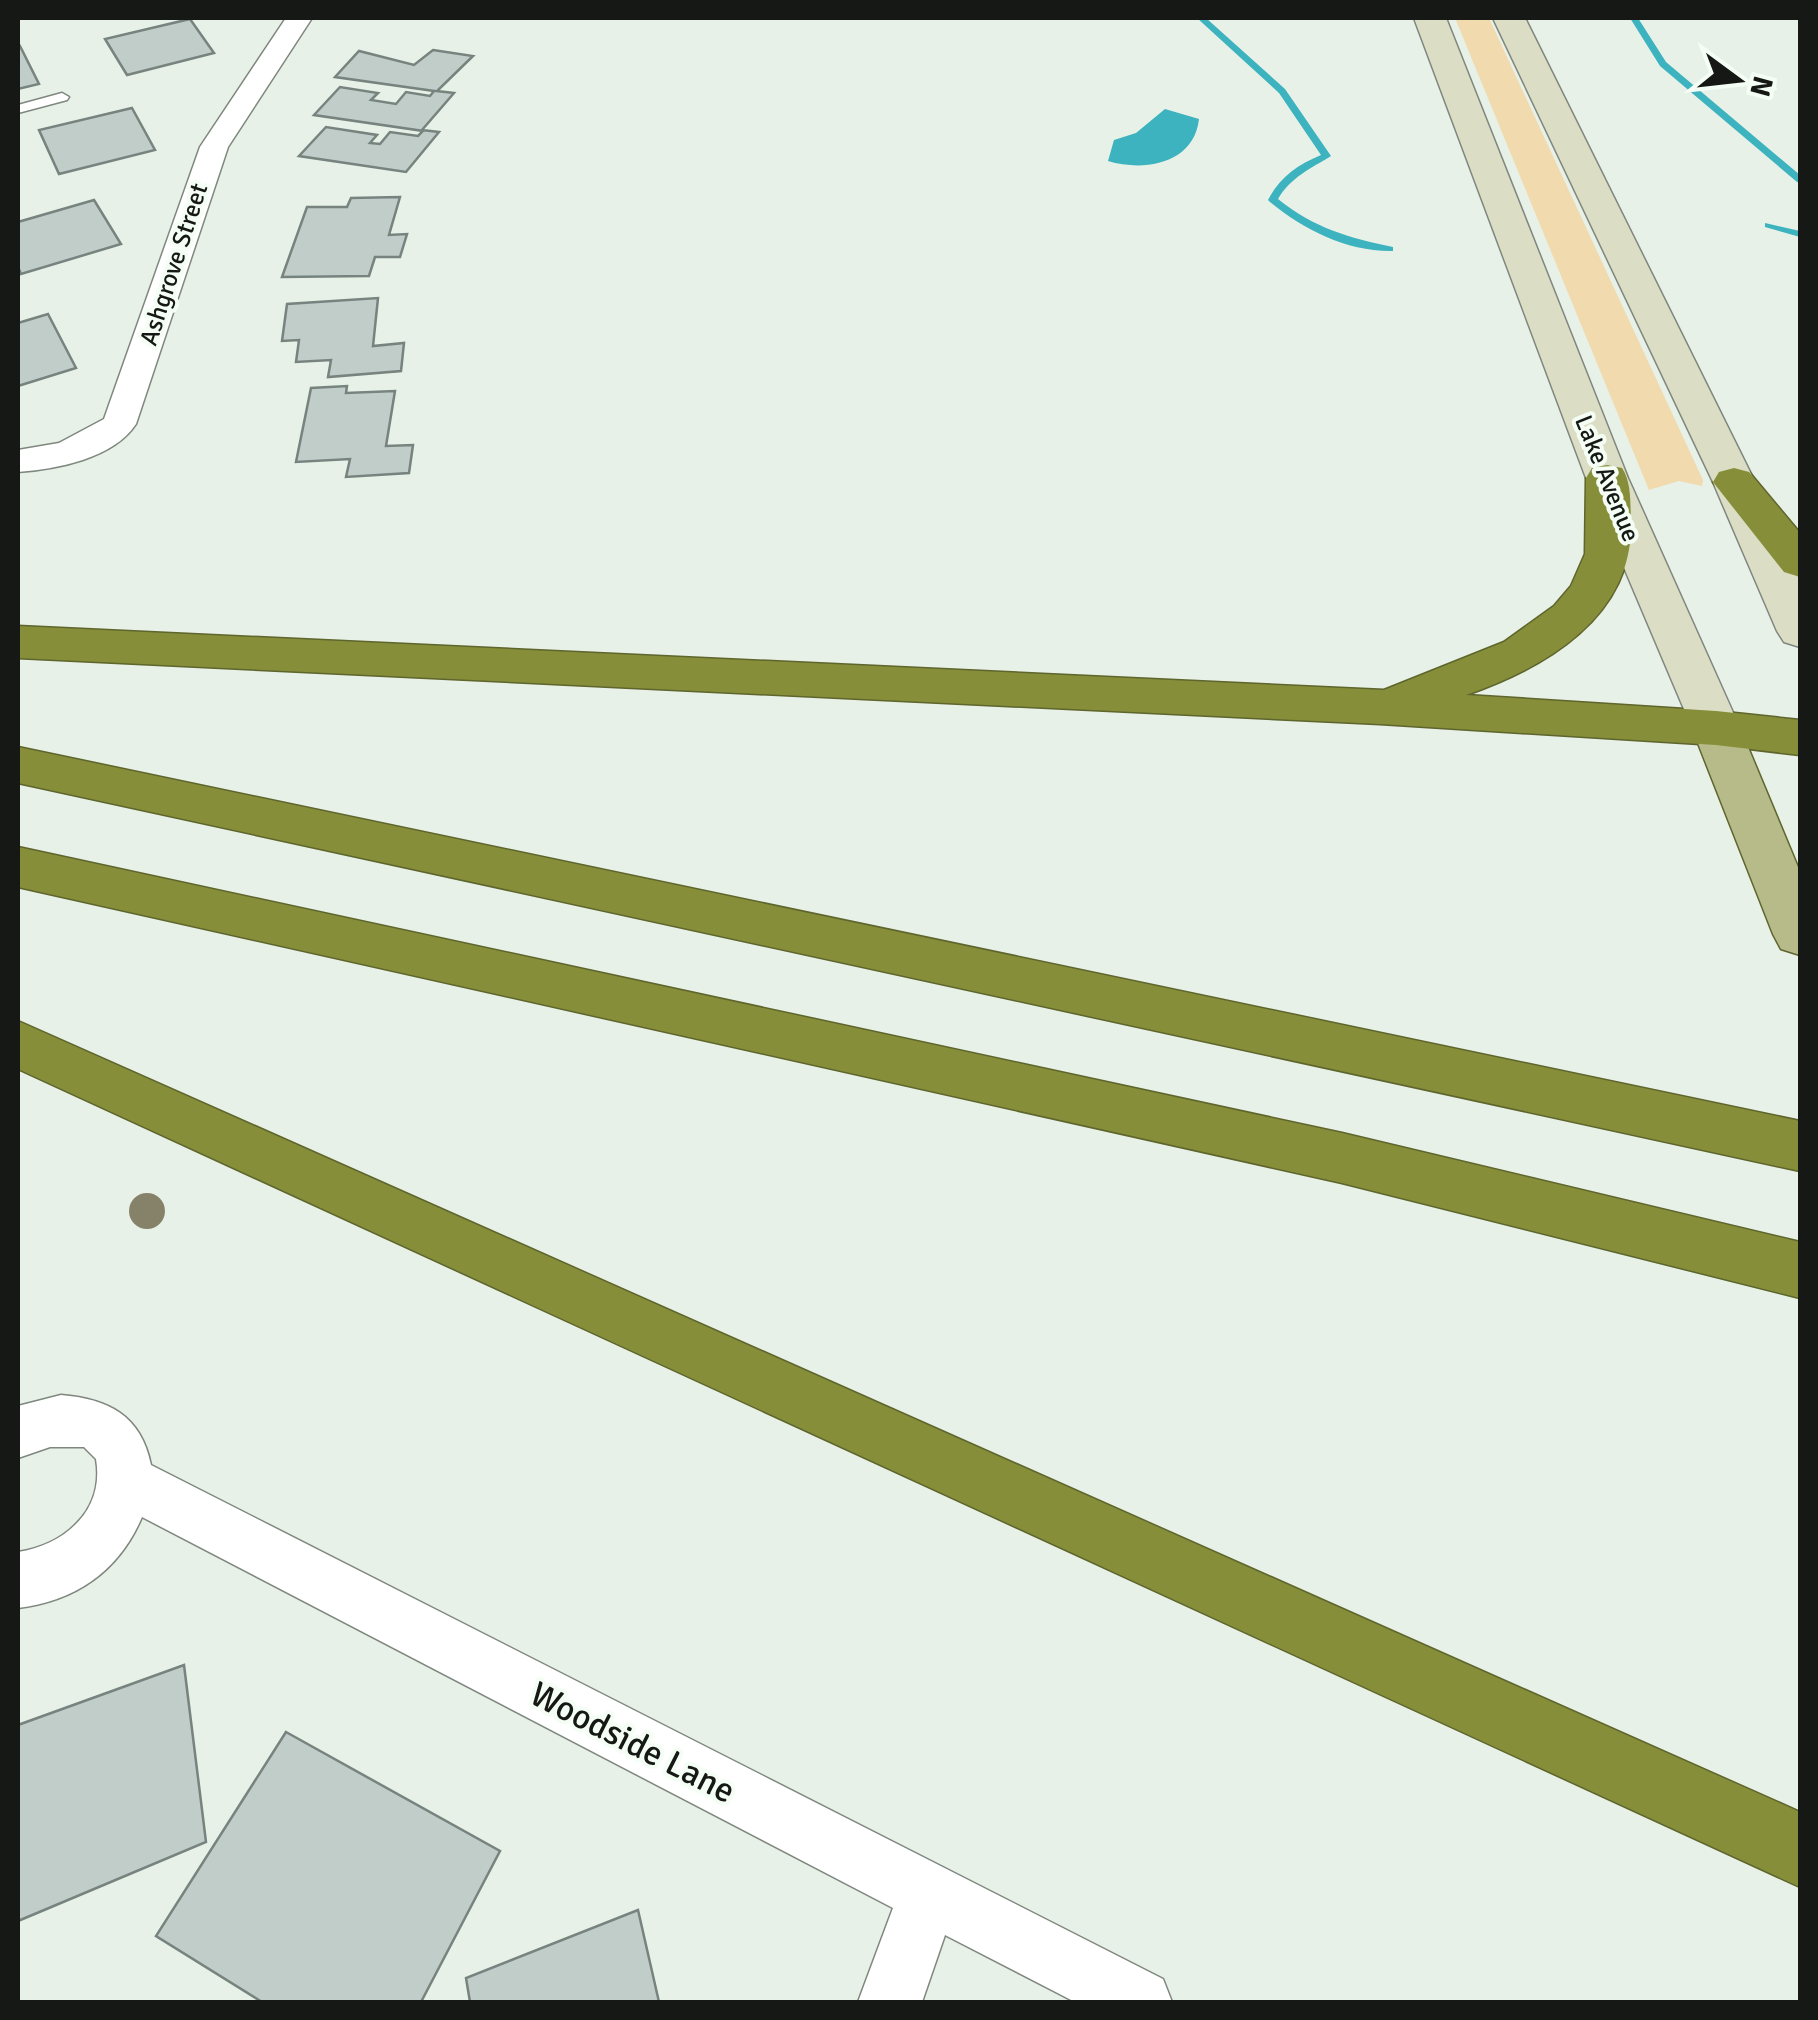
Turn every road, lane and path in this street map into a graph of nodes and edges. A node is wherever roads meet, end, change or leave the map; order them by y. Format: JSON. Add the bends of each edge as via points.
{"nodes":[{"id":1,"x":299,"y":18,"type":"edge"},
{"id":2,"x":1430,"y":18,"type":"edge"},
{"id":3,"x":1510,"y":18,"type":"edge"},
{"id":4,"x":62,"y":97,"type":"dead end"},
{"id":5,"x":18,"y":109,"type":"edge"},
{"id":6,"x":18,"y":461,"type":"edge"},
{"id":7,"x":1607,"y":478,"type":"junction"},
{"id":8,"x":1734,"y":482,"type":"junction"},
{"id":9,"x":1800,"y":562,"type":"edge"},
{"id":10,"x":1800,"y":631,"type":"edge"},
{"id":11,"x":18,"y":642,"type":"edge"},
{"id":12,"x":1380,"y":706,"type":"junction"},
{"id":13,"x":1716,"y":728,"type":"junction"},
{"id":14,"x":1800,"y":738,"type":"edge"},
{"id":15,"x":18,"y":765,"type":"edge"},
{"id":16,"x":18,"y":868,"type":"edge"},
{"id":17,"x":1800,"y":934,"type":"edge"},
{"id":18,"x":18,"y":1044,"type":"edge"},
{"id":19,"x":1800,"y":1146,"type":"edge"},
{"id":20,"x":1800,"y":1270,"type":"edge"},
{"id":21,"x":19,"y":1430,"type":"edge"},
{"id":22,"x":127,"y":1481,"type":"junction"},
{"id":23,"x":18,"y":1580,"type":"edge"},
{"id":24,"x":1800,"y":1850,"type":"edge"},
{"id":25,"x":929,"y":1894,"type":"junction"},
{"id":26,"x":890,"y":2002,"type":"edge"},
{"id":27,"x":1140,"y":2002,"type":"edge"}],
"edges":[{"from":1,"to":6,"type":"street","name":"Ashgrove Street","via":[[214,146],[119,424],[75,452]]},
{"from":2,"to":7,"type":"main road","name":"Lake Avenue"},
{"from":3,"to":8,"type":"main road"},
{"from":4,"to":5,"type":"lane"},
{"from":7,"to":12,"type":"highway","via":[[1605,563],[1580,607],[1544,640],[1492,668]]},
{"from":7,"to":13,"type":"main road","name":"Lake Avenue"},
{"from":8,"to":9,"type":"highway"},
{"from":8,"to":10,"type":"main road"},
{"from":11,"to":12,"type":"highway"},
{"from":12,"to":13,"type":"highway"},
{"from":13,"to":14,"type":"highway"},
{"from":13,"to":17,"type":"main road","name":"Lake Avenue"},
{"from":15,"to":19,"type":"highway"},
{"from":16,"to":20,"type":"highway","via":[[1342,1158]]},
{"from":18,"to":24,"type":"highway"},
{"from":21,"to":22,"type":"street","via":[[47,1421],[87,1422],[110,1434],[124,1454]]},
{"from":22,"to":23,"type":"street","via":[[108,1532],[82,1556],[48,1576]]},
{"from":22,"to":25,"type":"street","name":"Woodside Lane"},
{"from":25,"to":26,"type":"street"},
{"from":25,"to":27,"type":"street","name":"Woodside Lane"}]}
